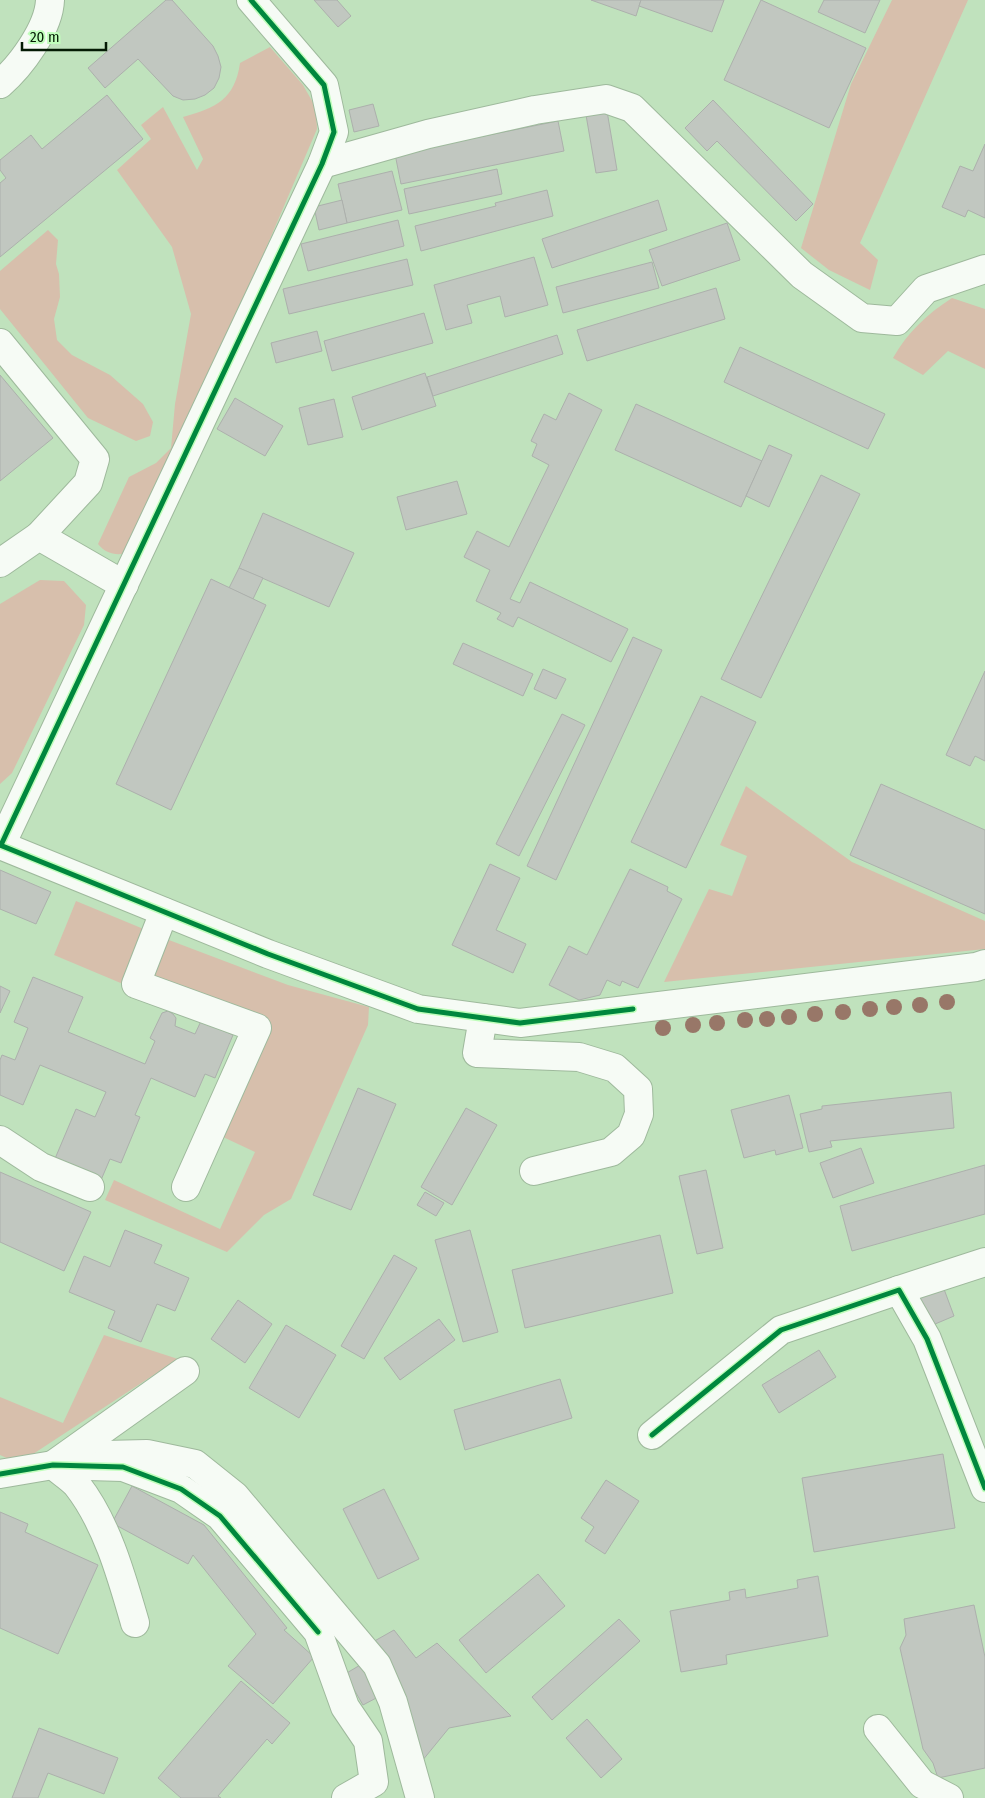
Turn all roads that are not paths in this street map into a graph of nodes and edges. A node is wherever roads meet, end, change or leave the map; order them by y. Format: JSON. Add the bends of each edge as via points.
{"nodes":[{"id":1,"x":50,"y":0,"type":"edge"},
{"id":2,"x":251,"y":0,"type":"edge"},
{"id":3,"x":0,"y":84,"type":"edge"},
{"id":4,"x":322,"y":164,"type":"junction"},
{"id":5,"x":985,"y":268,"type":"edge"},
{"id":6,"x":0,"y":344,"type":"edge"},
{"id":7,"x":40,"y":536,"type":"junction"},
{"id":8,"x":0,"y":563,"type":"edge"},
{"id":9,"x":124,"y":585,"type":"junction"},
{"id":10,"x":1,"y":845,"type":"edge"},
{"id":11,"x":164,"y":912,"type":"junction"},
{"id":12,"x":985,"y":964,"type":"edge"},
{"id":13,"x":483,"y":1018,"type":"junction"},
{"id":14,"x":0,"y":1140,"type":"edge"},
{"id":15,"x":534,"y":1171,"type":"dead end"},
{"id":16,"x":90,"y":1187,"type":"dead end"},
{"id":17,"x":186,"y":1187,"type":"dead end"},
{"id":18,"x":985,"y":1262,"type":"edge"},
{"id":19,"x":899,"y":1290,"type":"junction"},
{"id":20,"x":185,"y":1370,"type":"dead end"},
{"id":21,"x":652,"y":1435,"type":"dead end"},
{"id":22,"x":53,"y":1465,"type":"junction"},
{"id":23,"x":89,"y":1465,"type":"junction"},
{"id":24,"x":0,"y":1474,"type":"edge"},
{"id":25,"x":985,"y":1488,"type":"edge"},
{"id":26,"x":136,"y":1623,"type":"dead end"},
{"id":27,"x":878,"y":1729,"type":"dead end"},
{"id":28,"x":346,"y":1798,"type":"edge"},
{"id":29,"x":420,"y":1798,"type":"edge"},
{"id":30,"x":949,"y":1798,"type":"edge"}],
"edges":[{"from":1,"to":3,"type":"street","via":[[50,13],[36,40]]},
{"from":2,"to":4,"type":"street","via":[[324,85],[334,132]]},
{"from":4,"to":5,"type":"street","via":[[428,134],[535,110],[606,99],[632,108],[802,275],[862,318],[897,321],[926,289]]},
{"from":4,"to":9,"type":"street"},
{"from":6,"to":7,"type":"street","via":[[96,459],[88,483]]},
{"from":7,"to":8,"type":"street"},
{"from":7,"to":9,"type":"street"},
{"from":9,"to":10,"type":"street"},
{"from":10,"to":11,"type":"street"},
{"from":11,"to":13,"type":"street","via":[[418,1009]]},
{"from":11,"to":17,"type":"street","via":[[136,984],[257,1028]]},
{"from":12,"to":13,"type":"street","via":[[520,1023]]},
{"from":13,"to":15,"type":"street","via":[[477,1053],[579,1057],[615,1068],[638,1089],[639,1114],[632,1135],[611,1152]]},
{"from":14,"to":16,"type":"street","via":[[41,1167]]},
{"from":18,"to":19,"type":"street"},
{"from":19,"to":21,"type":"street","via":[[781,1330]]},
{"from":19,"to":25,"type":"street","via":[[927,1339]]},
{"from":20,"to":22,"type":"street"},
{"from":22,"to":23,"type":"street"},
{"from":22,"to":24,"type":"street"},
{"from":22,"to":26,"type":"street","via":[[76,1484],[91,1505],[120,1570]]},
{"from":23,"to":28,"type":"street","via":[[122,1467],[181,1488],[220,1516],[318,1632],[345,1708],[368,1741],[374,1782]]},
{"from":23,"to":29,"type":"street","via":[[106,1454],[147,1454],[195,1464],[235,1496],[377,1665],[393,1702]]},
{"from":27,"to":30,"type":"street","via":[[922,1784]]}]}
